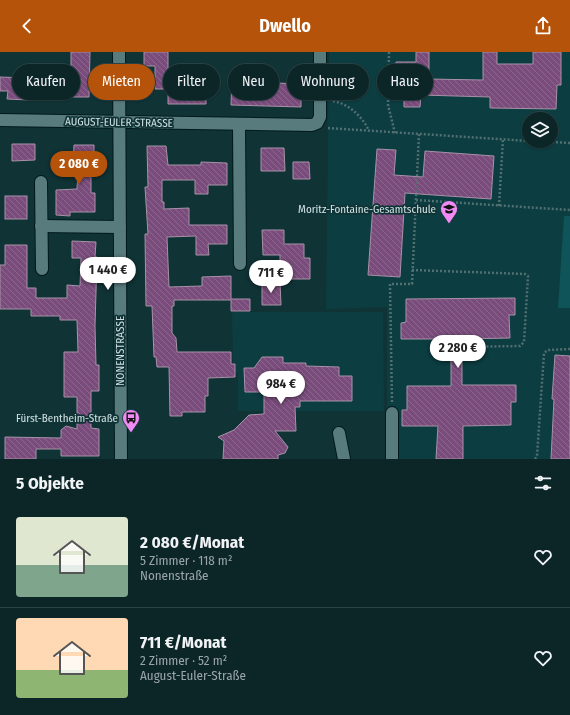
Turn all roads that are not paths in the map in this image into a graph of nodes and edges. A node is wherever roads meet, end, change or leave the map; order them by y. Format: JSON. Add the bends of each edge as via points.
{"nodes":[{"id":1,"x":119,"y":52,"type":"edge"},
{"id":2,"x":320,"y":52,"type":"edge"},
{"id":3,"x":0,"y":120,"type":"edge"},
{"id":4,"x":119,"y":123,"type":"junction"},
{"id":5,"x":239,"y":124,"type":"junction"},
{"id":6,"x":41,"y":182,"type":"dead end"},
{"id":7,"x":41,"y":226,"type":"junction"},
{"id":8,"x":120,"y":226,"type":"junction"},
{"id":9,"x":240,"y":264,"type":"dead end"},
{"id":10,"x":42,"y":269,"type":"dead end"},
{"id":11,"x":392,"y":413,"type":"road end"},
{"id":12,"x":339,"y":433,"type":"dead end"},
{"id":13,"x":121,"y":459,"type":"edge"},
{"id":14,"x":344,"y":459,"type":"edge"},
{"id":15,"x":392,"y":459,"type":"edge"}],
"edges":[{"from":1,"to":4,"type":"street","name":"NONENSTRASSE"},
{"from":2,"to":5,"type":"street","name":"AUGUST-EULER-STRASSE","via":[[320,117],[317,123]]},
{"from":3,"to":4,"type":"street","name":"AUGUST-EULER-STRASSE"},
{"from":4,"to":5,"type":"street","name":"AUGUST-EULER-STRASSE"},
{"from":4,"to":8,"type":"street","name":"NONENSTRASSE"},
{"from":5,"to":9,"type":"street"},
{"from":6,"to":7,"type":"street"},
{"from":7,"to":8,"type":"street"},
{"from":7,"to":10,"type":"street"},
{"from":8,"to":13,"type":"street","name":"NONENSTRASSE"},
{"from":11,"to":15,"type":"street"},
{"from":12,"to":14,"type":"street"}]}
